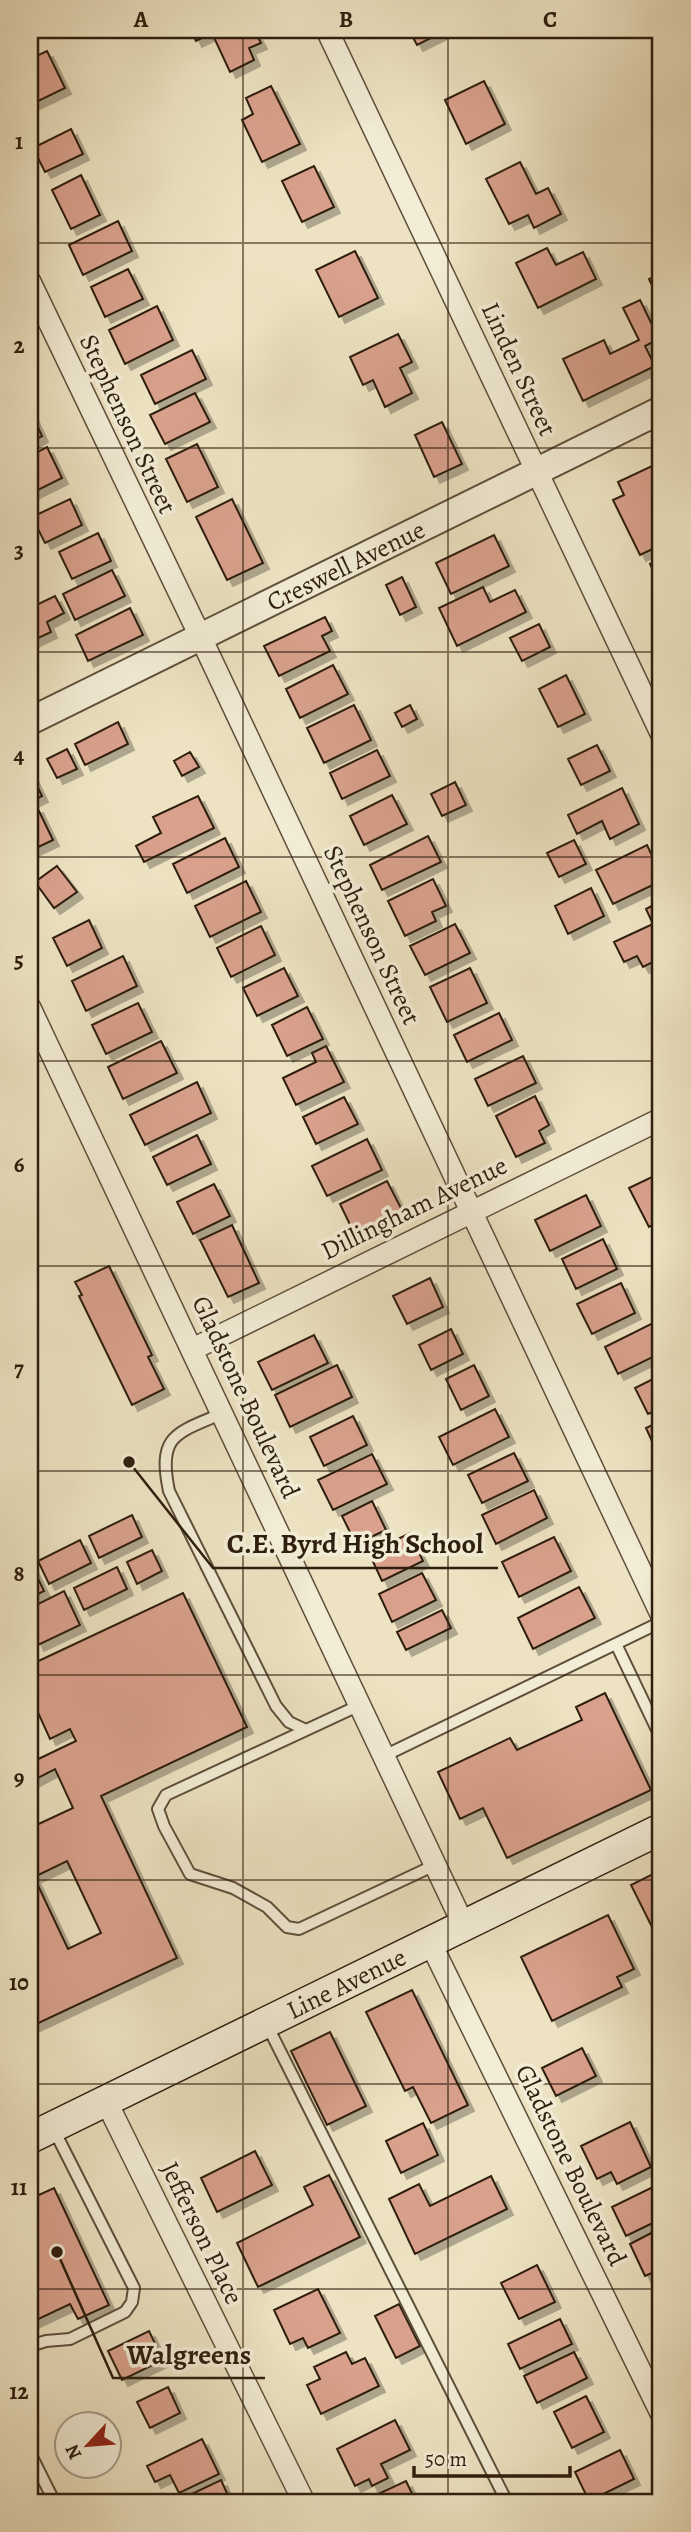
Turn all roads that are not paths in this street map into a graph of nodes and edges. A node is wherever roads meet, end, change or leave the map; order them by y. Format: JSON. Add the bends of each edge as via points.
{"nodes":[{"id":1,"x":327,"y":30,"type":"edge"},
{"id":2,"x":30,"y":282,"type":"edge"},
{"id":3,"x":661,"y":410,"type":"edge"},
{"id":4,"x":537,"y":472,"type":"junction"},
{"id":5,"x":201,"y":638,"type":"junction"},
{"id":6,"x":30,"y":721,"type":"edge"},
{"id":7,"x":661,"y":733,"type":"edge"},
{"id":8,"x":30,"y":1008,"type":"edge"},
{"id":9,"x":661,"y":1119,"type":"edge"},
{"id":10,"x":471,"y":1211,"type":"junction"},
{"id":11,"x":192,"y":1349,"type":"junction"},
{"id":12,"x":223,"y":1413,"type":"junction"},
{"id":13,"x":661,"y":1614,"type":"edge"},
{"id":14,"x":661,"y":1622,"type":"edge"},
{"id":15,"x":616,"y":1644,"type":"junction"},
{"id":16,"x":360,"y":1705,"type":"junction"},
{"id":17,"x":306,"y":1730,"type":"junction"},
{"id":18,"x":661,"y":1738,"type":"edge"},
{"id":19,"x":384,"y":1756,"type":"junction"},
{"id":20,"x":661,"y":1829,"type":"edge"},
{"id":21,"x":435,"y":1864,"type":"junction"},
{"id":22,"x":464,"y":1926,"type":"junction"},
{"id":23,"x":430,"y":1942,"type":"junction"},
{"id":24,"x":265,"y":2023,"type":"junction"},
{"id":25,"x":106,"y":2101,"type":"junction"},
{"id":26,"x":41,"y":2133,"type":"edge"},
{"id":27,"x":30,"y":2346,"type":"edge"},
{"id":28,"x":661,"y":2413,"type":"edge"},
{"id":29,"x":30,"y":2453,"type":"edge"},
{"id":30,"x":41,"y":2502,"type":"edge"},
{"id":31,"x":304,"y":2502,"type":"edge"},
{"id":32,"x":507,"y":2502,"type":"edge"}],
"edges":[{"from":1,"to":4,"type":"street","name":"Linden Street"},
{"from":2,"to":5,"type":"street","name":"Stephenson Street"},
{"from":3,"to":4,"type":"street","name":"Creswell Avenue"},
{"from":4,"to":5,"type":"street","name":"Creswell Avenue"},
{"from":4,"to":7,"type":"street","name":"Linden Street"},
{"from":5,"to":6,"type":"street","name":"Creswell Avenue"},
{"from":5,"to":10,"type":"street","name":"Stephenson Street"},
{"from":8,"to":11,"type":"street","name":"Gladstone Boulevard"},
{"from":9,"to":10,"type":"street","name":"Dillingham Avenue"},
{"from":10,"to":11,"type":"street","name":"Dillingham Avenue"},
{"from":10,"to":13,"type":"street","name":"Stephenson Street"},
{"from":11,"to":12,"type":"street","name":"Gladstone Boulevard"},
{"from":12,"to":16,"type":"street","name":"Gladstone Boulevard"},
{"from":12,"to":17,"type":"lane","via":[[178,1433],[166,1448],[164,1470],[169,1491],[276,1706],[289,1722]]},
{"from":14,"to":15,"type":"lane"},
{"from":15,"to":18,"type":"lane"},
{"from":15,"to":19,"type":"lane"},
{"from":16,"to":17,"type":"lane"},
{"from":16,"to":19,"type":"street","name":"Gladstone Boulevard"},
{"from":17,"to":21,"type":"lane","via":[[166,1795],[158,1809],[190,1874],[233,1888],[267,1908],[287,1927],[299,1929]]},
{"from":19,"to":21,"type":"street","name":"Gladstone Boulevard"},
{"from":20,"to":22,"type":"main road","name":"Line Avenue"},
{"from":21,"to":22,"type":"street","name":"Gladstone Boulevard"},
{"from":22,"to":23,"type":"main road","name":"Line Avenue"},
{"from":23,"to":24,"type":"main road","name":"Line Avenue"},
{"from":23,"to":28,"type":"street","name":"Gladstone Boulevard"},
{"from":24,"to":25,"type":"main road","name":"Line Avenue"},
{"from":24,"to":32,"type":"lane"},
{"from":25,"to":26,"type":"main road","name":"Line Avenue"},
{"from":25,"to":31,"type":"street","name":"Jefferson Place"},
{"from":26,"to":27,"type":"lane","via":[[134,2288],[125,2312],[70,2339]]},
{"from":29,"to":30,"type":"lane","via":[[52,2497]]}]}
